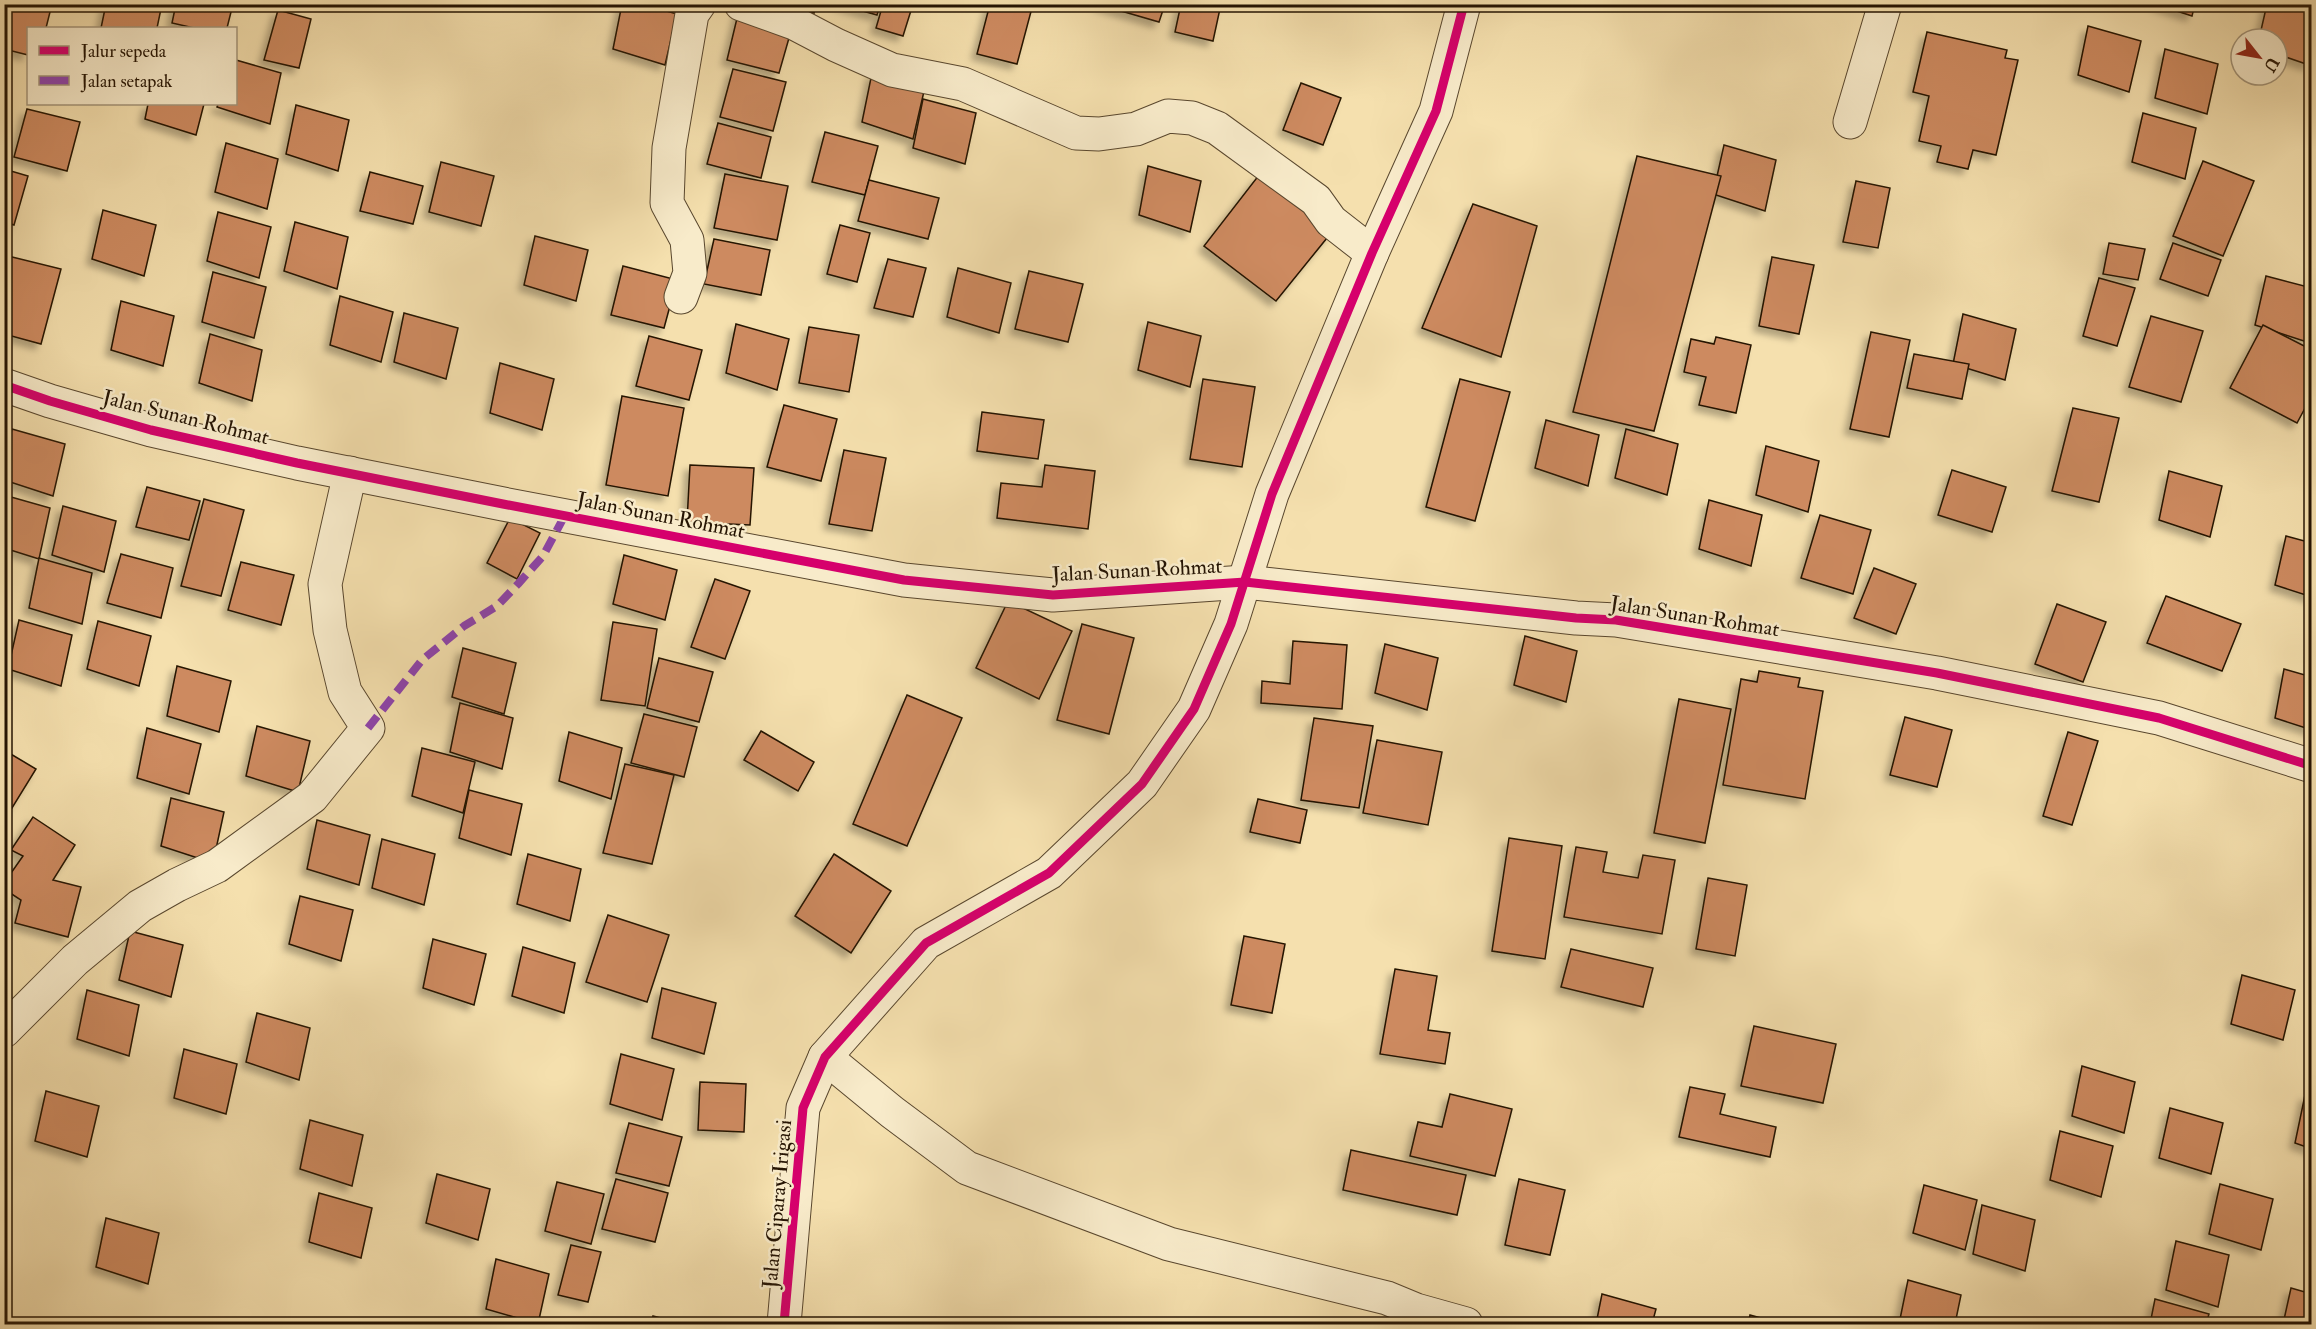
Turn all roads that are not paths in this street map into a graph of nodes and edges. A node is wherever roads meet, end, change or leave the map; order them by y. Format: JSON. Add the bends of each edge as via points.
{"nodes":[{"id":1,"x":699,"y":4,"type":"edge"},
{"id":2,"x":741,"y":4,"type":"edge"},
{"id":3,"x":1464,"y":4,"type":"edge"},
{"id":4,"x":1885,"y":4,"type":"edge"},
{"id":5,"x":1850,"y":122,"type":"dead end"},
{"id":6,"x":1372,"y":253,"type":"junction"},
{"id":7,"x":681,"y":297,"type":"dead end"},
{"id":8,"x":4,"y":385,"type":"edge"},
{"id":9,"x":351,"y":473,"type":"junction"},
{"id":10,"x":1245,"y":582,"type":"junction"},
{"id":11,"x":2312,"y":766,"type":"edge"},
{"id":12,"x":4,"y":1031,"type":"edge"},
{"id":13,"x":825,"y":1057,"type":"junction"},
{"id":14,"x":784,"y":1324,"type":"edge"},
{"id":15,"x":1466,"y":1324,"type":"edge"}],
"edges":[{"from":1,"to":7,"type":"street","via":[[692,14],[669,148],[667,203],[687,240],[690,273]]},
{"from":2,"to":6,"type":"street","via":[[794,23],[892,70],[963,84],[1076,133],[1136,129],[1168,116],[1192,118],[1217,128],[1316,200],[1331,221]]},
{"from":3,"to":6,"type":"street","name":"Jalan Ciparay Irigasi","via":[[1436,111]]},
{"from":4,"to":5,"type":"street"},
{"from":6,"to":10,"type":"street","name":"Jalan Ciparay Irigasi","via":[[1272,494]]},
{"from":8,"to":9,"type":"street","name":"Jalan Sunan Rohmat","via":[[151,430]]},
{"from":9,"to":10,"type":"street","name":"Jalan Sunan Rohmat","via":[[904,580],[1053,594]]},
{"from":9,"to":12,"type":"street","via":[[325,584],[330,630],[345,692],[368,728],[312,797],[217,866],[140,906],[75,960]]},
{"from":10,"to":11,"type":"street","name":"Jalan Sunan Rohmat","via":[[1616,621],[1937,673],[2159,718]]},
{"from":10,"to":13,"type":"street","name":"Jalan Ciparay Irigasi","via":[[1194,709],[1142,784],[1049,873],[926,943]]},
{"from":13,"to":14,"type":"street","name":"Jalan Ciparay Irigasi","via":[[803,1108]]},
{"from":13,"to":15,"type":"street","via":[[967,1168],[1169,1244],[1387,1298]]}]}
